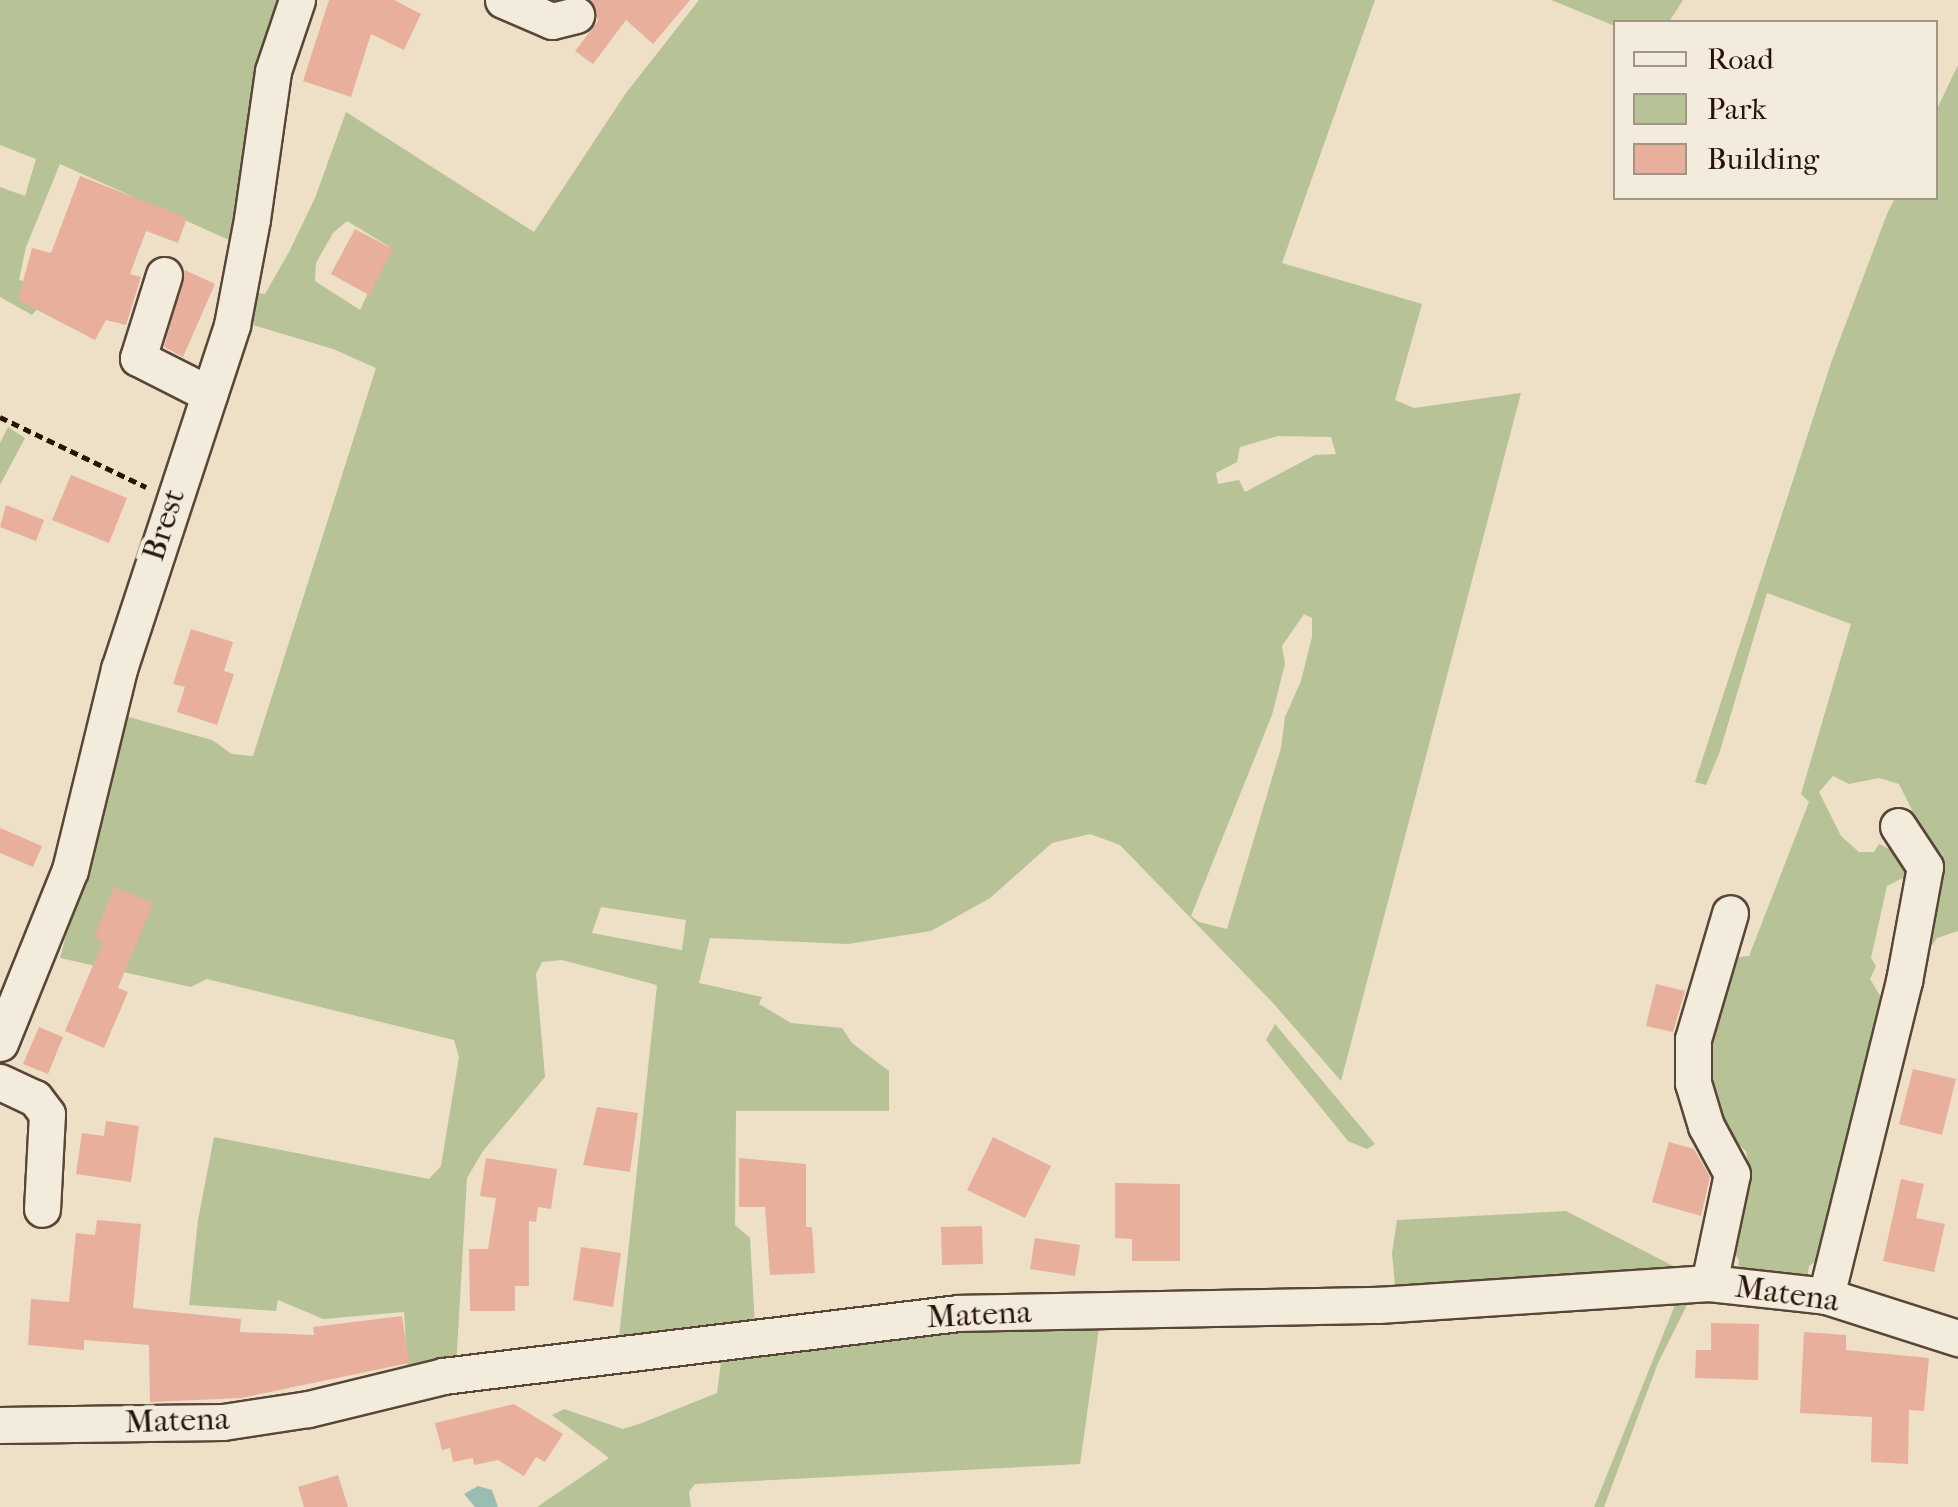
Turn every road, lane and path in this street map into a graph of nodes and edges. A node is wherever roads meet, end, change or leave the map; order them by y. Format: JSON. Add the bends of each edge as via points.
{"nodes":[{"id":1,"x":297,"y":0,"type":"edge"},
{"id":2,"x":503,"y":0,"type":"edge"},
{"id":3,"x":576,"y":15,"type":"dead end"},
{"id":4,"x":164,"y":275,"type":"dead end"},
{"id":5,"x":209,"y":394,"type":"junction"},
{"id":6,"x":0,"y":417,"type":"edge"},
{"id":7,"x":168,"y":513,"type":"junction"},
{"id":8,"x":1898,"y":826,"type":"dead end"},
{"id":9,"x":1730,"y":913,"type":"dead end"},
{"id":10,"x":0,"y":1043,"type":"edge"},
{"id":11,"x":0,"y":1082,"type":"edge"},
{"id":12,"x":42,"y":1209,"type":"dead end"},
{"id":13,"x":1709,"y":1284,"type":"junction"},
{"id":14,"x":1826,"y":1296,"type":"junction"},
{"id":15,"x":1958,"y":1338,"type":"edge"},
{"id":16,"x":0,"y":1426,"type":"edge"}],
"edges":[{"from":1,"to":5,"type":"street","name":"Brest","via":[[272,71],[232,325]]},
{"from":2,"to":3,"type":"street","via":[[552,21]]},
{"from":4,"to":5,"type":"street","via":[[138,358]]},
{"from":5,"to":7,"type":"street","name":"Brest"},
{"from":6,"to":7,"type":"path","via":[[126,474],[151,490]]},
{"from":7,"to":10,"type":"street","name":"Brest","via":[[119,669],[70,870]]},
{"from":8,"to":14,"type":"street","via":[[1924,867],[1904,982]]},
{"from":9,"to":13,"type":"street","via":[[1693,1039],[1693,1083],[1732,1174]]},
{"from":11,"to":12,"type":"street","via":[[35,1098],[47,1114]]},
{"from":13,"to":14,"type":"street","name":"Matena"},
{"from":13,"to":16,"type":"street","name":"Matena","via":[[1378,1305],[958,1314],[443,1376],[223,1422]]},
{"from":14,"to":15,"type":"street","name":"Matena"}]}
